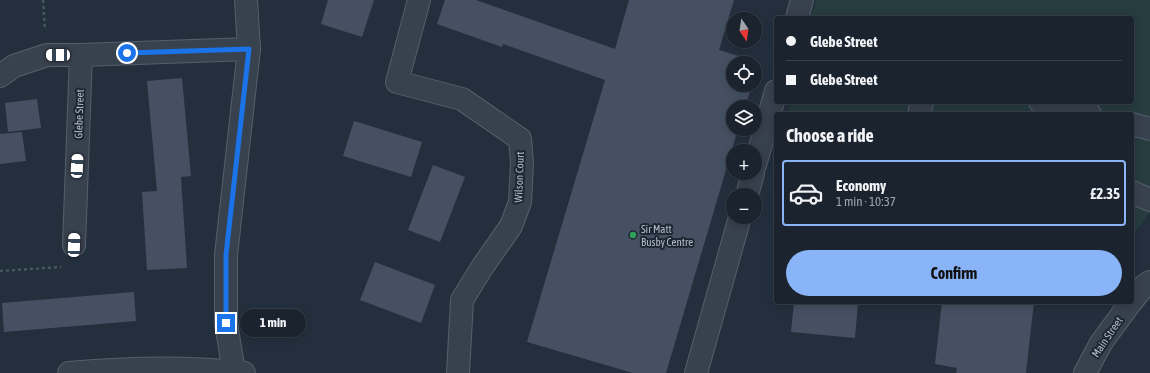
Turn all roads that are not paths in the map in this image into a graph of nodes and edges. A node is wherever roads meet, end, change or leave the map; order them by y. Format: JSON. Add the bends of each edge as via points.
{"nodes":[{"id":1,"x":246,"y":0,"type":"edge"},
{"id":2,"x":419,"y":0,"type":"edge"},
{"id":3,"x":249,"y":49,"type":"junction"},
{"id":4,"x":82,"y":55,"type":"junction"},
{"id":5,"x":0,"y":76,"type":"edge"},
{"id":6,"x":774,"y":98,"type":"edge"},
{"id":7,"x":1048,"y":104,"type":"edge"},
{"id":8,"x":1082,"y":112,"type":"edge"},
{"id":9,"x":1134,"y":125,"type":"edge"},
{"id":10,"x":1150,"y":129,"type":"edge"},
{"id":11,"x":761,"y":144,"type":"edge"},
{"id":12,"x":1134,"y":193,"type":"edge"},
{"id":13,"x":1150,"y":200,"type":"edge"},
{"id":14,"x":738,"y":224,"type":"edge"},
{"id":15,"x":74,"y":245,"type":"road end"},
{"id":16,"x":1150,"y":282,"type":"edge"},
{"id":17,"x":1134,"y":299,"type":"edge"},
{"id":18,"x":1130,"y":304,"type":"edge"},
{"id":19,"x":107,"y":371,"type":"edge"},
{"id":20,"x":239,"y":372,"type":"edge"},
{"id":21,"x":69,"y":373,"type":"edge"},
{"id":22,"x":458,"y":373,"type":"edge"},
{"id":23,"x":696,"y":373,"type":"edge"},
{"id":24,"x":1085,"y":373,"type":"edge"}],
"edges":[{"from":1,"to":3,"type":"street"},
{"from":2,"to":22,"type":"street","name":"Wilson Court","via":[[397,82],[462,99],[520,140],[520,202],[511,226],[462,300]]},
{"from":3,"to":4,"type":"street"},
{"from":3,"to":20,"type":"street","via":[[226,255],[226,323]]},
{"from":4,"to":5,"type":"street","via":[[47,55],[14,66]]},
{"from":4,"to":15,"type":"street","name":"Glebe Street"},
{"from":6,"to":11,"type":"street"},
{"from":7,"to":8,"type":"street"},
{"from":9,"to":10,"type":"street"},
{"from":12,"to":13,"type":"street"},
{"from":14,"to":23,"type":"street"},
{"from":16,"to":17,"type":"street","name":"Main Street"},
{"from":18,"to":24,"type":"street","name":"Main Street","via":[[1101,343]]},
{"from":19,"to":20,"type":"street","via":[[202,369]]},
{"from":19,"to":21,"type":"street"}]}
